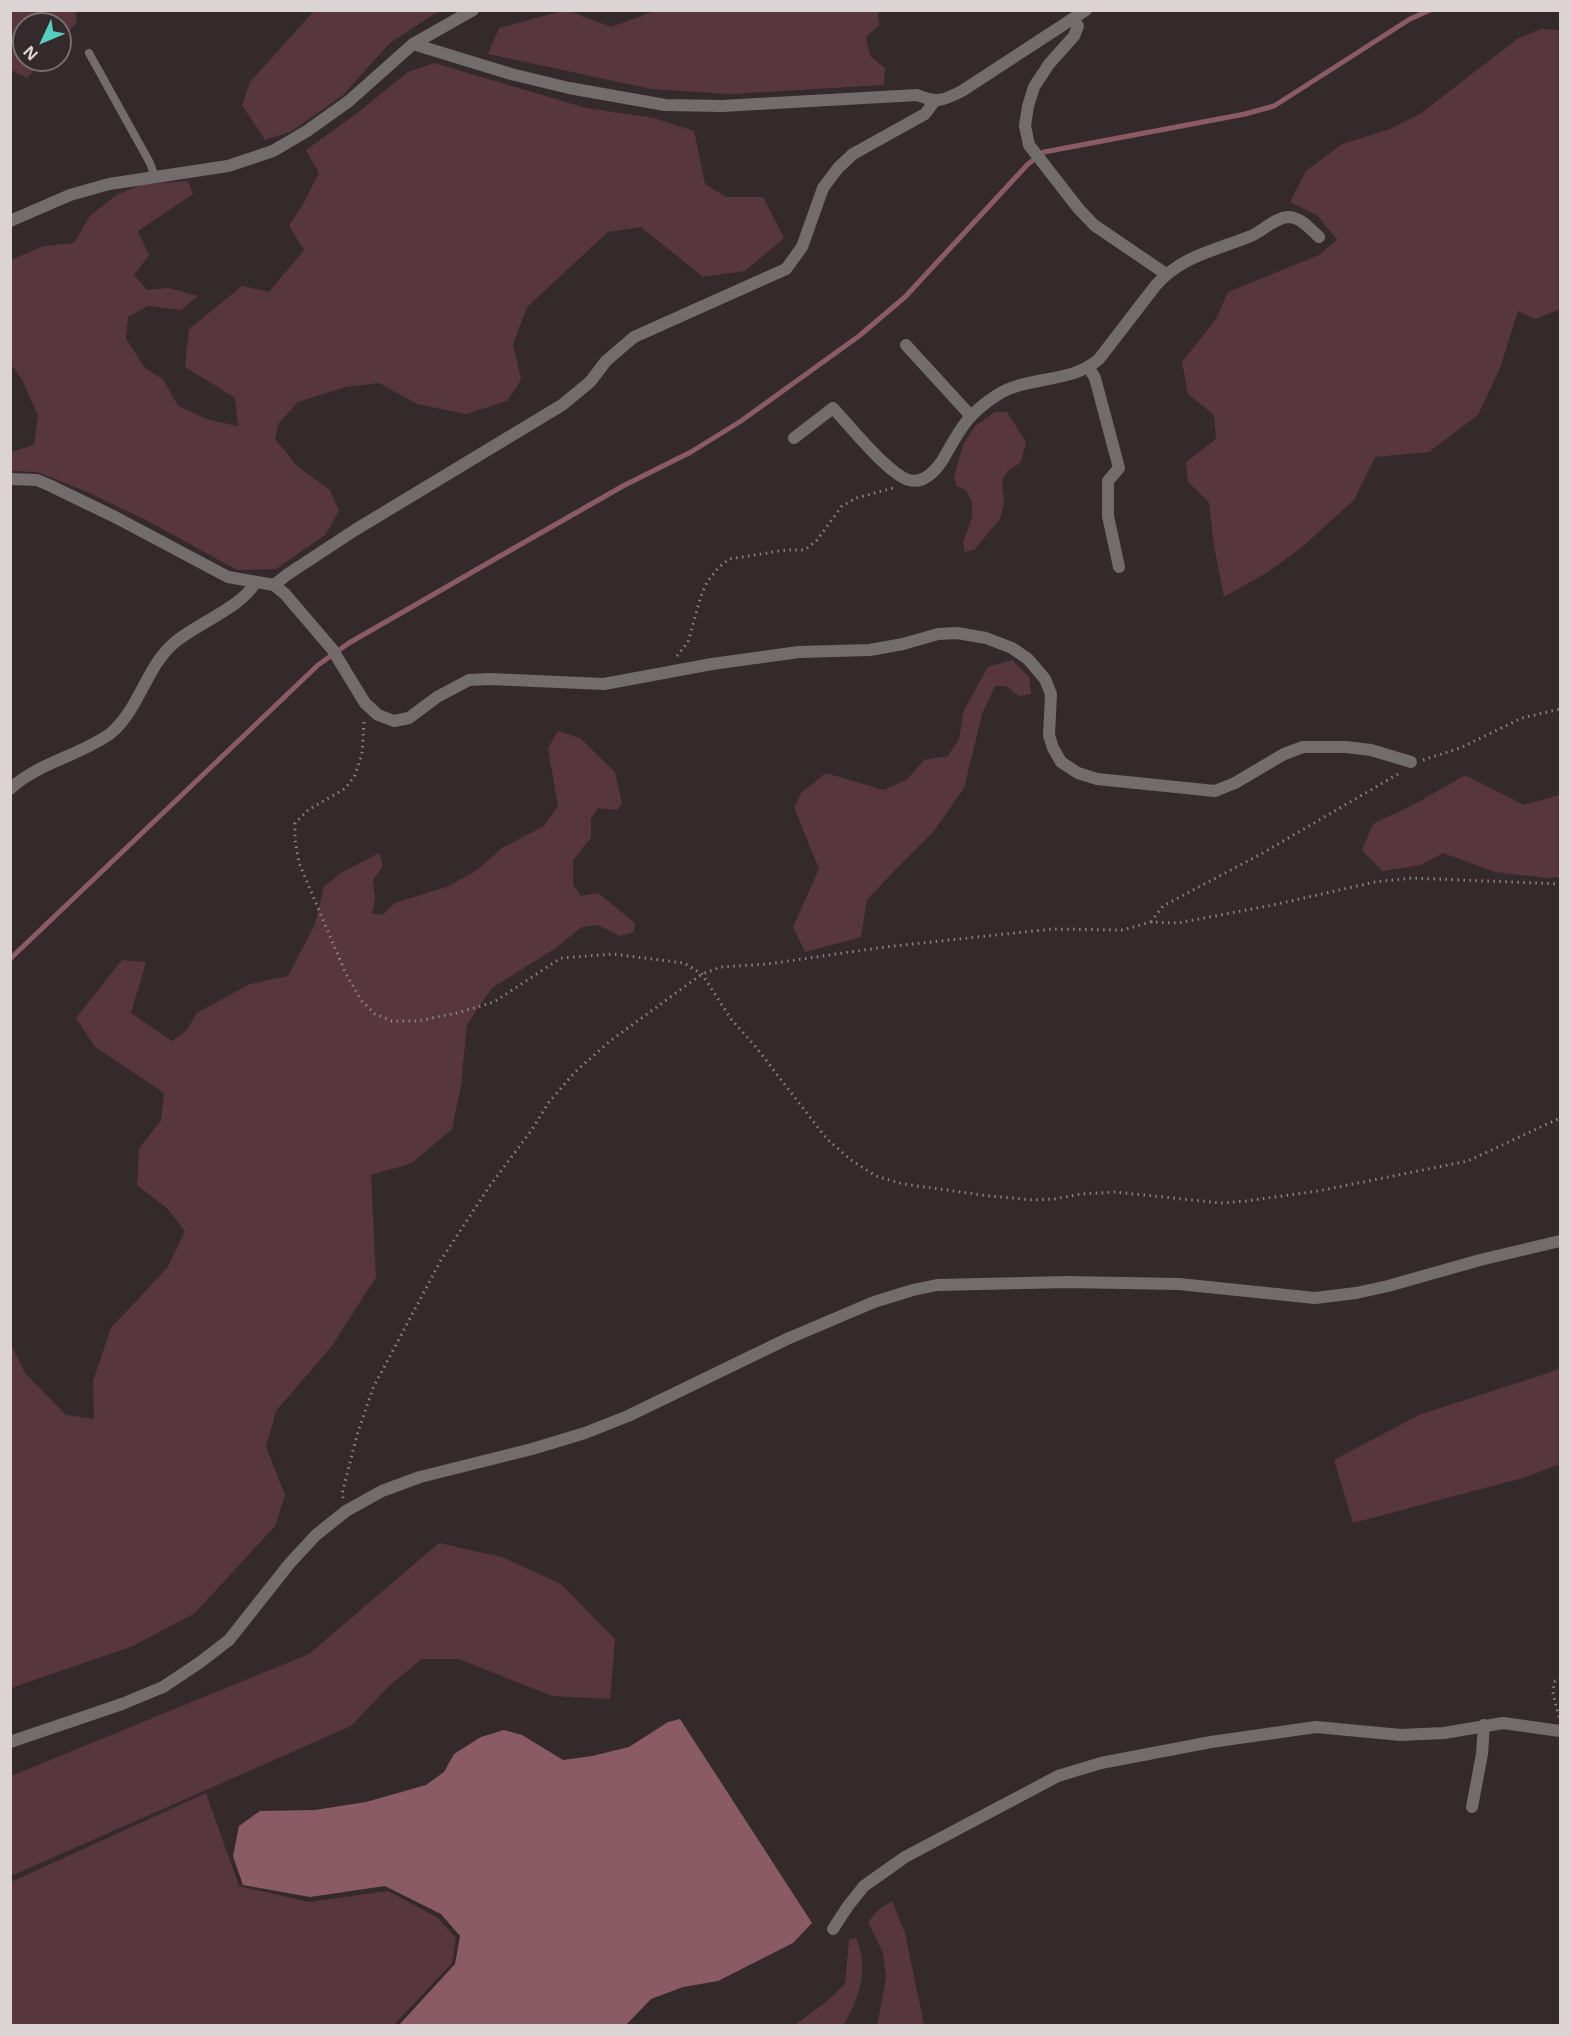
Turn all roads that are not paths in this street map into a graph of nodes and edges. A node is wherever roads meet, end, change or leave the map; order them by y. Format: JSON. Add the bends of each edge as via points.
{"nodes":[{"id":1,"x":473,"y":10,"type":"edge"},
{"id":2,"x":1086,"y":10,"type":"edge"},
{"id":3,"x":1073,"y":19,"type":"junction"},
{"id":4,"x":413,"y":44,"type":"junction"},
{"id":5,"x":90,"y":53,"type":"dead end"},
{"id":6,"x":934,"y":102,"type":"junction"},
{"id":7,"x":155,"y":177,"type":"junction"},
{"id":8,"x":15,"y":219,"type":"edge"},
{"id":9,"x":10,"y":230,"type":"edge"},
{"id":10,"x":1319,"y":237,"type":"dead end"},
{"id":11,"x":1166,"y":274,"type":"junction"},
{"id":12,"x":906,"y":345,"type":"dead end"},
{"id":13,"x":1089,"y":368,"type":"junction"},
{"id":14,"x":970,"y":416,"type":"junction"},
{"id":15,"x":794,"y":438,"type":"dead end"},
{"id":16,"x":10,"y":479,"type":"edge"},
{"id":17,"x":1119,"y":567,"type":"dead end"},
{"id":18,"x":255,"y":583,"type":"junction"},
{"id":19,"x":274,"y":585,"type":"junction"},
{"id":20,"x":1411,"y":762,"type":"road end"},
{"id":21,"x":10,"y":789,"type":"edge"},
{"id":22,"x":1560,"y":1241,"type":"edge"},
{"id":23,"x":1484,"y":1725,"type":"junction"},
{"id":24,"x":1560,"y":1731,"type":"edge"},
{"id":25,"x":10,"y":1742,"type":"edge"},
{"id":26,"x":1472,"y":1806,"type":"dead end"},
{"id":27,"x":833,"y":1929,"type":"dead end"}],
"edges":[{"from":1,"to":4,"type":"street"},
{"from":2,"to":3,"type":"street"},
{"from":3,"to":6,"type":"street","via":[[962,91]]},
{"from":3,"to":11,"type":"street","via":[[1078,26],[1074,36],[1048,64],[1034,87],[1025,126],[1029,145],[1094,225]]},
{"from":4,"to":6,"type":"street","via":[[511,74],[665,105],[722,106],[917,95]]},
{"from":4,"to":7,"type":"street","via":[[349,102],[273,151],[228,166]]},
{"from":5,"to":7,"type":"lane"},
{"from":6,"to":19,"type":"street","via":[[925,114],[853,154],[838,168],[823,188],[802,247],[786,269],[634,337],[562,405],[356,530]]},
{"from":7,"to":8,"type":"street","via":[[70,195]]},
{"from":8,"to":9,"type":"street"},
{"from":10,"to":11,"type":"street","via":[[1301,221],[1275,221]]},
{"from":11,"to":13,"type":"street"},
{"from":12,"to":14,"type":"street"},
{"from":13,"to":14,"type":"street","via":[[1018,385],[998,394]]},
{"from":13,"to":17,"type":"street","via":[[1119,468],[1108,481],[1108,516]]},
{"from":14,"to":15,"type":"street","via":[[940,464],[917,481],[891,469],[833,408]]},
{"from":16,"to":18,"type":"street","via":[[37,480],[228,577]]},
{"from":18,"to":19,"type":"street"},
{"from":18,"to":21,"type":"street","via":[[236,603],[173,644],[127,717],[110,735]]},
{"from":19,"to":20,"type":"street","via":[[336,654],[365,703],[378,715],[394,721],[409,718],[436,697],[469,681],[604,684],[799,652],[870,650],[957,633],[1012,648],[1028,659],[1045,678],[1051,694],[1049,735],[1061,762],[1097,779],[1215,791],[1303,747],[1371,750]]},
{"from":22,"to":25,"type":"street","via":[[1388,1286],[1315,1298],[1179,1284],[1067,1282],[937,1285],[874,1302],[585,1433],[420,1477],[382,1491],[346,1511],[316,1535],[229,1640],[198,1664],[163,1687],[132,1700]]},
{"from":23,"to":24,"type":"street","via":[[1503,1723]]},
{"from":23,"to":26,"type":"street"},
{"from":23,"to":27,"type":"street","via":[[1401,1736],[1316,1727],[1101,1762],[1058,1776],[905,1857],[864,1886]]}]}
